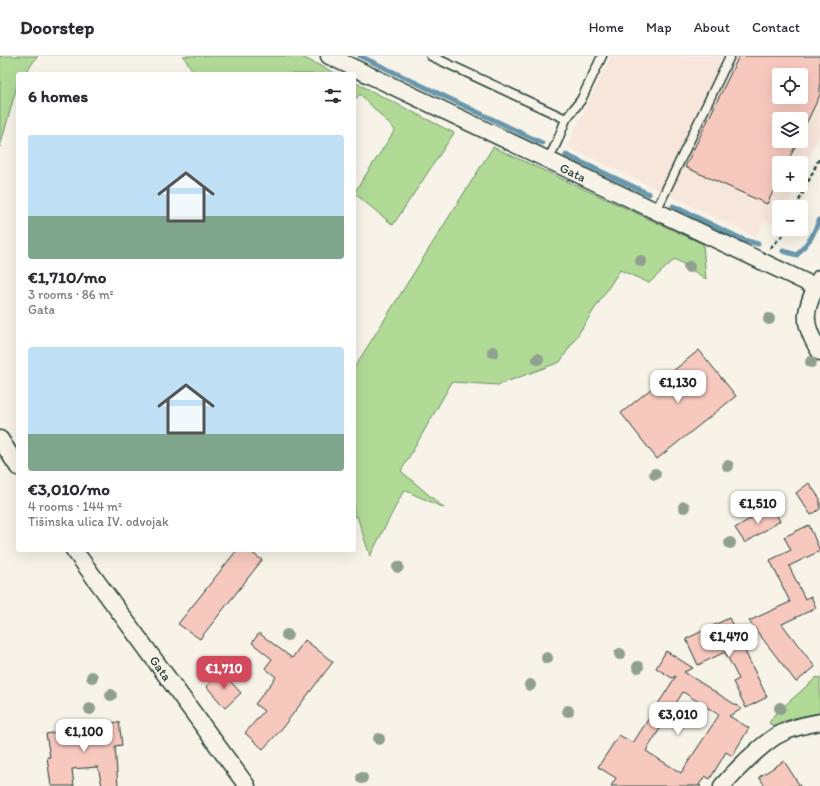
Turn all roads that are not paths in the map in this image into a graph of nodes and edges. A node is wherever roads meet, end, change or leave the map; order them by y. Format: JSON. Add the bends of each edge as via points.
{"nodes":[{"id":1,"x":329,"y":56,"type":"edge"},
{"id":2,"x":431,"y":56,"type":"edge"},
{"id":3,"x":602,"y":56,"type":"edge"},
{"id":4,"x":730,"y":56,"type":"edge"},
{"id":5,"x":566,"y":119,"type":"junction"},
{"id":6,"x":548,"y":160,"type":"junction"},
{"id":7,"x":656,"y":211,"type":"junction"},
{"id":8,"x":818,"y":283,"type":"edge"},
{"id":9,"x":820,"y":352,"type":"edge"},
{"id":10,"x":0,"y":439,"type":"edge"},
{"id":11,"x":16,"y":464,"type":"edge"},
{"id":12,"x":75,"y":552,"type":"edge"},
{"id":13,"x":820,"y":722,"type":"edge"},
{"id":14,"x":247,"y":786,"type":"edge"},
{"id":15,"x":722,"y":786,"type":"edge"}],
"edges":[{"from":1,"to":6,"type":"street","name":"Gata"},
{"from":2,"to":5,"type":"lane"},
{"from":3,"to":5,"type":"lane","via":[[581,100]]},
{"from":4,"to":7,"type":"lane"},
{"from":5,"to":6,"type":"lane"},
{"from":6,"to":7,"type":"street","name":"Gata"},
{"from":7,"to":8,"type":"street","name":"Gata","via":[[758,260]]},
{"from":8,"to":9,"type":"street","via":[[807,309],[806,322],[810,337]]},
{"from":10,"to":11,"type":"street"},
{"from":12,"to":14,"type":"street","name":"Gata"},
{"from":13,"to":15,"type":"street","via":[[776,736]]}]}
